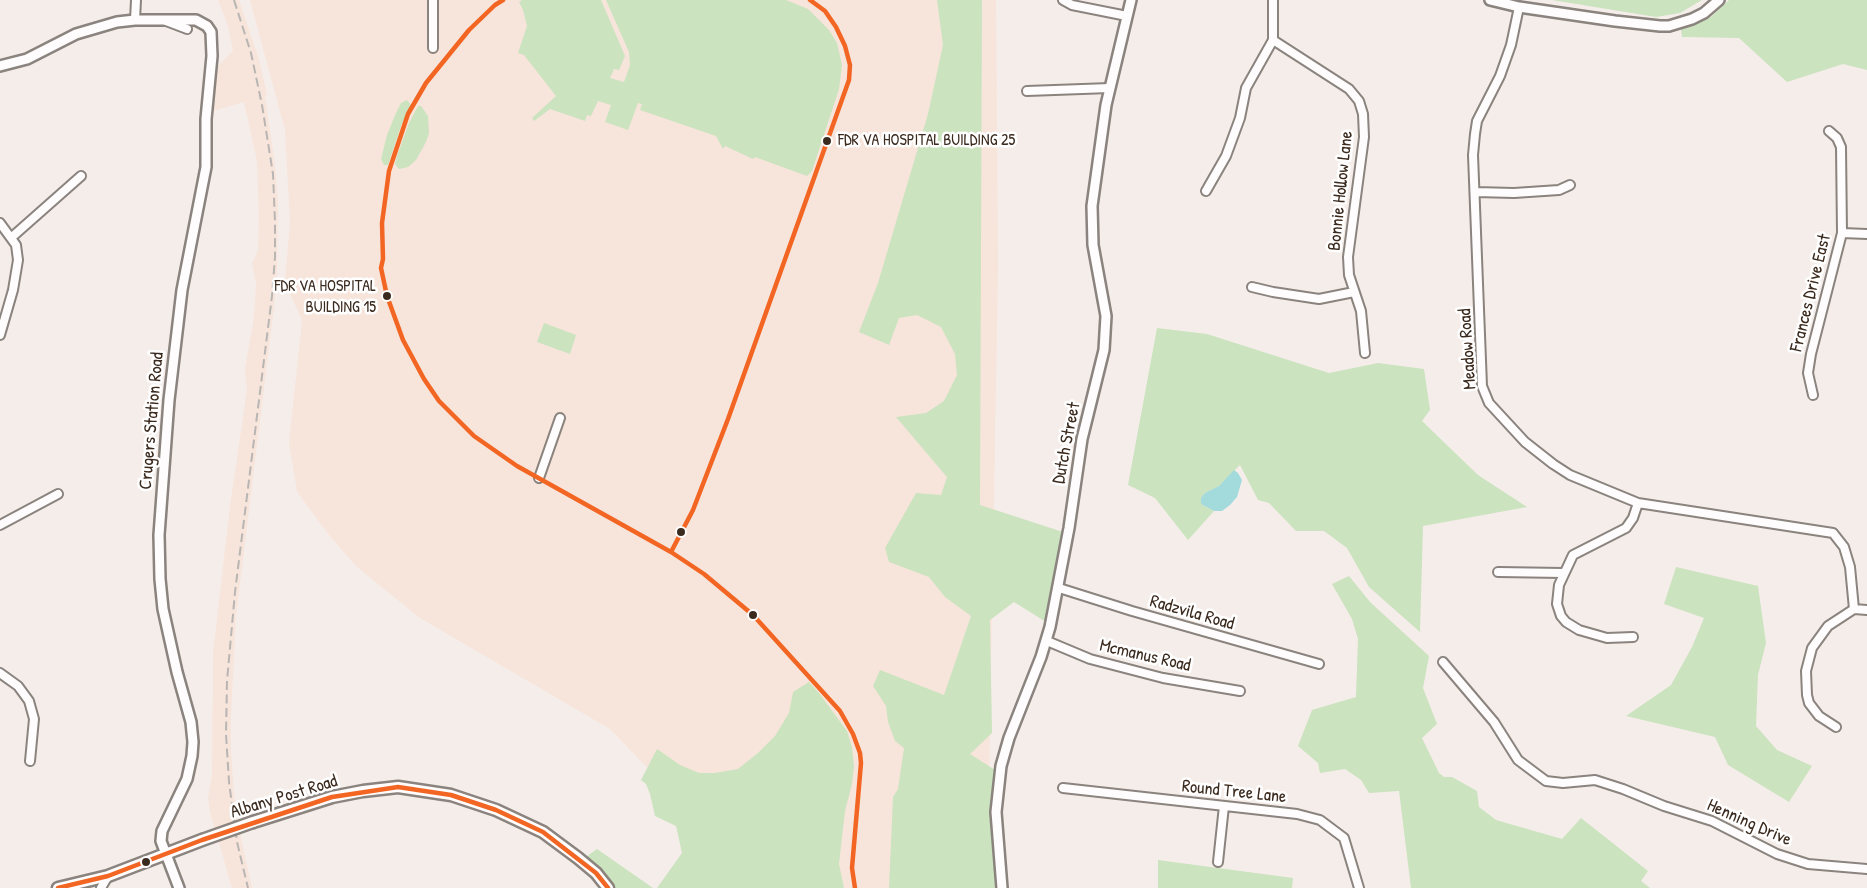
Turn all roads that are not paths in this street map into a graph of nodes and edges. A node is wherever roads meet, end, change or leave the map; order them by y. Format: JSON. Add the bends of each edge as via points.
{"nodes":[{"id":1,"x":136,"y":0,"type":"edge"},
{"id":2,"x":433,"y":0,"type":"edge"},
{"id":3,"x":1063,"y":0,"type":"edge"},
{"id":4,"x":1131,"y":0,"type":"edge"},
{"id":5,"x":1273,"y":0,"type":"edge"},
{"id":6,"x":1490,"y":0,"type":"edge"},
{"id":7,"x":1719,"y":0,"type":"edge"},
{"id":8,"x":1519,"y":7,"type":"junction"},
{"id":9,"x":1127,"y":16,"type":"junction"},
{"id":10,"x":135,"y":20,"type":"junction"},
{"id":11,"x":164,"y":20,"type":"junction"},
{"id":12,"x":188,"y":29,"type":"dead end"},
{"id":13,"x":1273,"y":40,"type":"junction"},
{"id":14,"x":433,"y":48,"type":"dead end"},
{"id":15,"x":0,"y":66,"type":"edge"},
{"id":16,"x":1110,"y":88,"type":"junction"},
{"id":17,"x":1027,"y":91,"type":"dead end"},
{"id":18,"x":1829,"y":131,"type":"dead end"},
{"id":19,"x":81,"y":176,"type":"dead end"},
{"id":20,"x":1570,"y":185,"type":"dead end"},
{"id":21,"x":1206,"y":191,"type":"dead end"},
{"id":22,"x":1476,"y":192,"type":"junction"},
{"id":23,"x":0,"y":223,"type":"edge"},
{"id":24,"x":1842,"y":233,"type":"junction"},
{"id":25,"x":1867,"y":234,"type":"edge"},
{"id":26,"x":12,"y":237,"type":"junction"},
{"id":27,"x":1252,"y":287,"type":"dead end"},
{"id":28,"x":1354,"y":292,"type":"junction"},
{"id":29,"x":0,"y":335,"type":"edge"},
{"id":30,"x":1365,"y":353,"type":"dead end"},
{"id":31,"x":1813,"y":395,"type":"dead end"},
{"id":32,"x":560,"y":418,"type":"dead end"},
{"id":33,"x":539,"y":478,"type":"dead end"},
{"id":34,"x":58,"y":494,"type":"dead end"},
{"id":35,"x":1638,"y":503,"type":"junction"},
{"id":36,"x":0,"y":525,"type":"edge"},
{"id":37,"x":1498,"y":572,"type":"dead end"},
{"id":38,"x":1563,"y":573,"type":"junction"},
{"id":39,"x":1059,"y":588,"type":"junction"},
{"id":40,"x":1854,"y":609,"type":"junction"},
{"id":41,"x":1867,"y":610,"type":"edge"},
{"id":42,"x":1633,"y":637,"type":"dead end"},
{"id":43,"x":1047,"y":641,"type":"junction"},
{"id":44,"x":1443,"y":662,"type":"dead end"},
{"id":45,"x":1318,"y":664,"type":"dead end"},
{"id":46,"x":0,"y":673,"type":"edge"},
{"id":47,"x":1240,"y":691,"type":"dead end"},
{"id":48,"x":1836,"y":727,"type":"dead end"},
{"id":49,"x":30,"y":761,"type":"dead end"},
{"id":50,"x":1063,"y":788,"type":"dead end"},
{"id":51,"x":1224,"y":806,"type":"junction"},
{"id":52,"x":166,"y":855,"type":"junction"},
{"id":53,"x":1218,"y":862,"type":"dead end"},
{"id":54,"x":1867,"y":869,"type":"edge"},
{"id":55,"x":108,"y":876,"type":"junction"},
{"id":56,"x":58,"y":888,"type":"edge"},
{"id":57,"x":101,"y":888,"type":"edge"},
{"id":58,"x":179,"y":888,"type":"edge"},
{"id":59,"x":608,"y":888,"type":"edge"},
{"id":60,"x":1002,"y":888,"type":"edge"},
{"id":61,"x":1359,"y":888,"type":"edge"}],
"edges":[{"from":1,"to":10,"type":"street"},
{"from":2,"to":14,"type":"street"},
{"from":3,"to":9,"type":"street"},
{"from":4,"to":9,"type":"street","name":"Dutch Street"},
{"from":5,"to":13,"type":"street"},
{"from":6,"to":8,"type":"street"},
{"from":7,"to":8,"type":"street","via":[[1704,13],[1669,26]]},
{"from":8,"to":22,"type":"street","name":"Meadow Road","via":[[1500,76],[1477,121],[1473,155]]},
{"from":9,"to":16,"type":"street","name":"Dutch Street"},
{"from":10,"to":11,"type":"street"},
{"from":10,"to":15,"type":"street","via":[[87,30],[27,59]]},
{"from":11,"to":12,"type":"street"},
{"from":11,"to":52,"type":"street","name":"Crugers Station Road","via":[[196,20],[204,24],[211,32],[212,46],[206,166],[182,290],[159,535],[163,609],[193,742],[187,779],[162,831]]},
{"from":13,"to":21,"type":"street","via":[[1246,88],[1226,156]]},
{"from":13,"to":28,"type":"street","name":"Bonnie Hollow Lane","via":[[1349,89],[1359,100],[1364,137],[1348,257]]},
{"from":16,"to":17,"type":"street"},
{"from":16,"to":39,"type":"street","name":"Dutch Street","via":[[1092,206],[1093,245],[1106,336],[1082,439]]},
{"from":18,"to":24,"type":"street","name":"Frances Drive East","via":[[1841,147]]},
{"from":19,"to":26,"type":"street"},
{"from":20,"to":22,"type":"street","via":[[1559,190]]},
{"from":22,"to":35,"type":"street","name":"Meadow Road","via":[[1482,386],[1489,403],[1524,442],[1553,464]]},
{"from":23,"to":26,"type":"street"},
{"from":24,"to":25,"type":"street"},
{"from":24,"to":31,"type":"street","name":"Frances Drive East","via":[[1811,354],[1808,373]]},
{"from":26,"to":29,"type":"street","via":[[18,260]]},
{"from":27,"to":28,"type":"street","via":[[1319,298]]},
{"from":28,"to":30,"type":"street","name":"Bonnie Hollow Lane","via":[[1361,311]]},
{"from":32,"to":33,"type":"street"},
{"from":34,"to":36,"type":"street"},
{"from":35,"to":38,"type":"street","via":[[1626,528],[1573,555]]},
{"from":35,"to":40,"type":"street","name":"Meadow Road","via":[[1833,534],[1844,547],[1850,567]]},
{"from":37,"to":38,"type":"street"},
{"from":38,"to":42,"type":"street","via":[[1557,604],[1571,627],[1607,639]]},
{"from":39,"to":43,"type":"street","name":"Dutch Street"},
{"from":39,"to":45,"type":"street","name":"Radzvila Road"},
{"from":40,"to":41,"type":"street"},
{"from":40,"to":48,"type":"street","via":[[1828,626],[1812,648],[1806,671],[1809,703],[1819,716]]},
{"from":43,"to":47,"type":"street","name":"Mcmanus Road","via":[[1090,659],[1163,678]]},
{"from":43,"to":60,"type":"street","name":"Dutch Street","via":[[1001,766],[996,812]]},
{"from":44,"to":54,"type":"street","name":"Henning Drive","via":[[1494,722],[1512,753],[1546,781],[1594,780],[1712,821],[1809,864]]},
{"from":46,"to":49,"type":"street","via":[[18,686],[29,701],[34,719]]},
{"from":50,"to":51,"type":"street","name":"Round Tree Lane"},
{"from":51,"to":53,"type":"street"},
{"from":51,"to":61,"type":"street","name":"Round Tree Lane","via":[[1320,820],[1344,838]]},
{"from":52,"to":55,"type":"main road","name":"Albany Post Road"},
{"from":52,"to":58,"type":"street"},
{"from":52,"to":59,"type":"main road","name":"Albany Post Road","bridge":true,"via":[[332,797],[398,787],[451,795],[543,832],[596,873]]},
{"from":55,"to":56,"type":"main road","name":"Albany Post Road"},
{"from":55,"to":57,"type":"street"}]}
